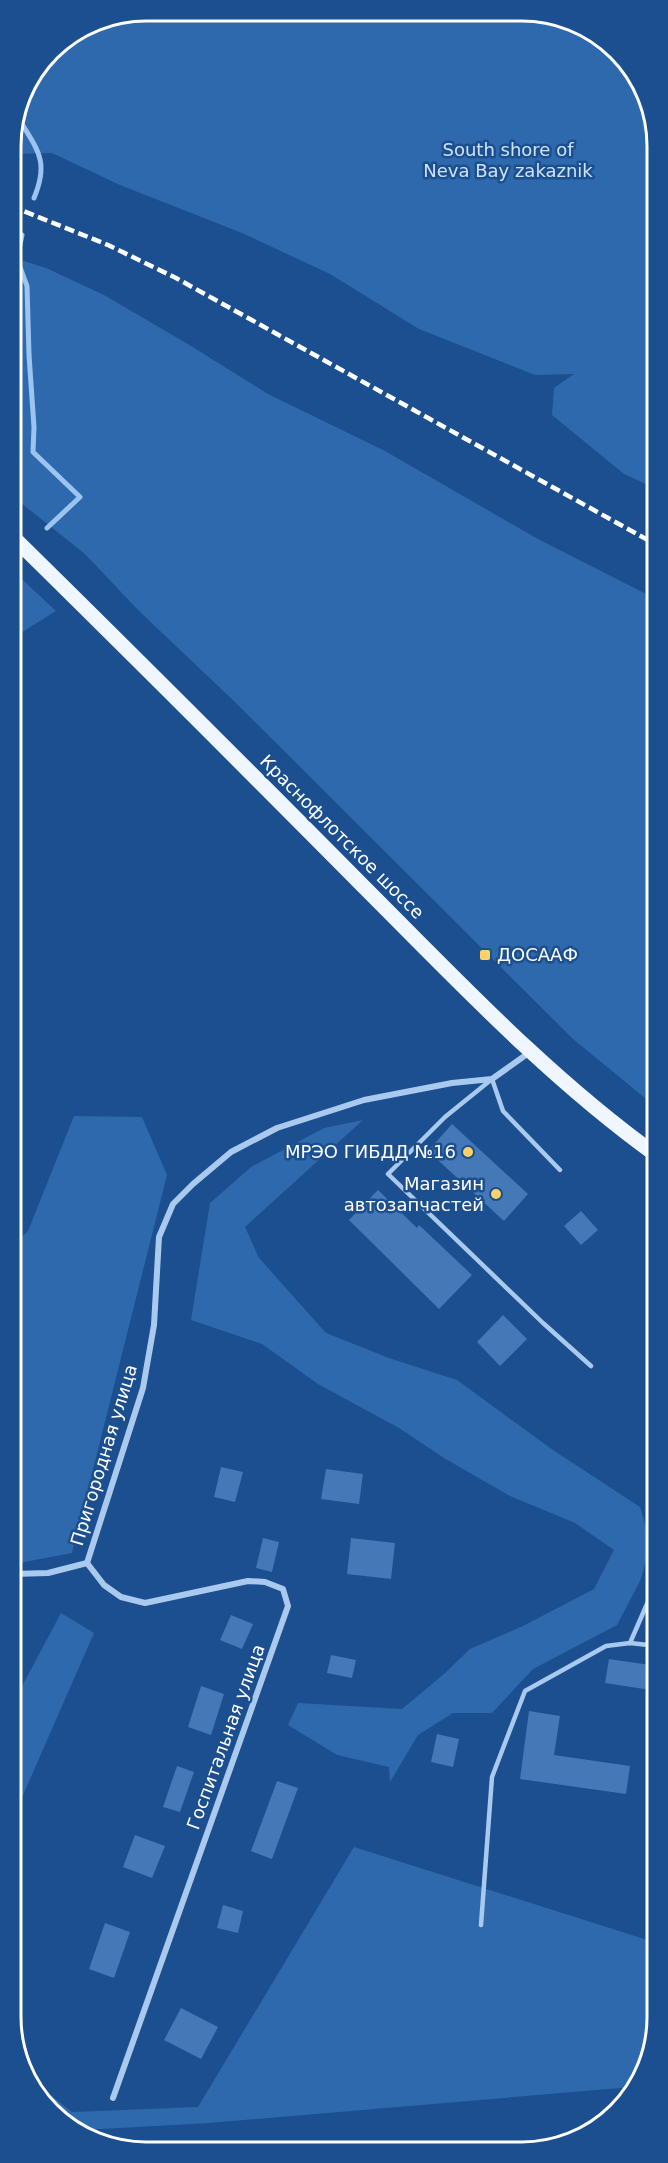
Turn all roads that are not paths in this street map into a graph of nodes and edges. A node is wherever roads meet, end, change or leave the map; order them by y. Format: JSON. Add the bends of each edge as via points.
{"nodes":[{"id":1,"x":21,"y":545,"type":"edge"},
{"id":2,"x":532,"y":1051,"type":"junction"},
{"id":3,"x":492,"y":1079,"type":"junction"},
{"id":4,"x":647,"y":1148,"type":"edge"},
{"id":5,"x":560,"y":1170,"type":"dead end"},
{"id":6,"x":591,"y":1366,"type":"dead end"},
{"id":7,"x":87,"y":1563,"type":"junction"},
{"id":8,"x":21,"y":1574,"type":"edge"},
{"id":9,"x":647,"y":1604,"type":"edge"},
{"id":10,"x":630,"y":1642,"type":"junction"},
{"id":11,"x":647,"y":1645,"type":"edge"},
{"id":12,"x":481,"y":1925,"type":"dead end"},
{"id":13,"x":114,"y":2098,"type":"dead end"}],
"edges":[{"from":1,"to":2,"type":"main road","name":"Краснофлотское шоссе"},
{"from":2,"to":3,"type":"street"},
{"from":2,"to":4,"type":"main road","name":"Краснофлотское шоссе"},
{"from":3,"to":5,"type":"lane","via":[[503,1111]]},
{"from":3,"to":6,"type":"lane","via":[[445,1117],[388,1174]]},
{"from":3,"to":7,"type":"street","name":"Пригородная улица","via":[[364,1100],[278,1128],[231,1152],[173,1204],[159,1237],[154,1325],[143,1388]]},
{"from":7,"to":8,"type":"street","name":"Пригородная улица","via":[[48,1573]]},
{"from":7,"to":13,"type":"street","name":"Госпитальная улица","via":[[121,1597],[145,1603],[248,1581],[283,1589],[288,1606]]},
{"from":9,"to":10,"type":"lane"},
{"from":10,"to":11,"type":"lane"},
{"from":10,"to":12,"type":"lane","via":[[606,1646],[525,1691],[492,1777]]}]}
